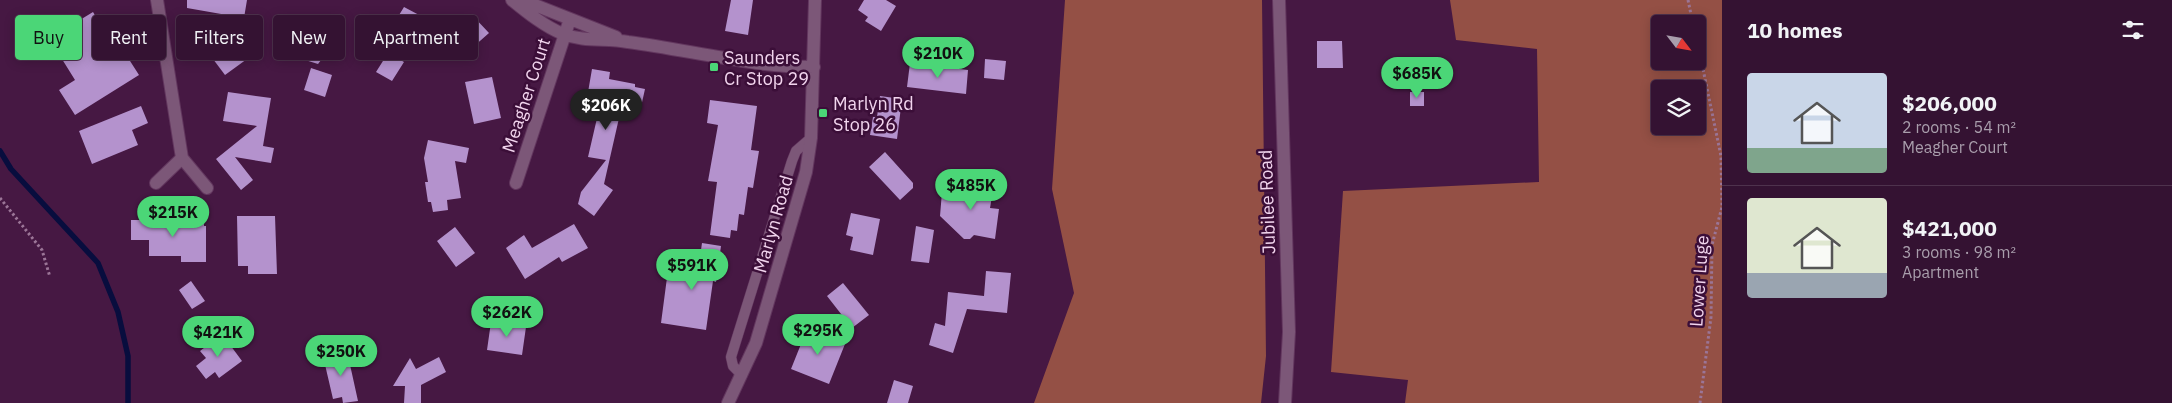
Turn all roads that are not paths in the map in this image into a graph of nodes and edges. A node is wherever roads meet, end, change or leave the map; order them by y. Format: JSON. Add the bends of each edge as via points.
{"nodes":[{"id":1,"x":157,"y":0,"type":"edge"},
{"id":2,"x":512,"y":0,"type":"edge"},
{"id":3,"x":522,"y":0,"type":"edge"},
{"id":4,"x":814,"y":0,"type":"edge"},
{"id":5,"x":1279,"y":0,"type":"edge"},
{"id":6,"x":570,"y":19,"type":"junction"},
{"id":7,"x":564,"y":34,"type":"junction"},
{"id":8,"x":625,"y":41,"type":"junction"},
{"id":9,"x":814,"y":67,"type":"junction"},
{"id":10,"x":812,"y":138,"type":"junction"},
{"id":11,"x":182,"y":158,"type":"junction"},
{"id":12,"x":516,"y":183,"type":"dead end"},
{"id":13,"x":156,"y":184,"type":"dead end"},
{"id":14,"x":207,"y":188,"type":"dead end"},
{"id":15,"x":742,"y":375,"type":"junction"},
{"id":16,"x":728,"y":403,"type":"edge"},
{"id":17,"x":1285,"y":403,"type":"edge"}],
"edges":[{"from":1,"to":11,"type":"street"},
{"from":2,"to":7,"type":"street","via":[[541,22]]},
{"from":3,"to":6,"type":"street"},
{"from":4,"to":9,"type":"street","name":"Marlyn Road"},
{"from":5,"to":17,"type":"street","name":"Jubilee Road","via":[[1289,332]]},
{"from":6,"to":7,"type":"street","name":"Meagher Court"},
{"from":6,"to":8,"type":"street"},
{"from":7,"to":8,"type":"street","via":[[589,40]]},
{"from":7,"to":12,"type":"street","name":"Meagher Court"},
{"from":8,"to":9,"type":"street","via":[[752,63]]},
{"from":9,"to":10,"type":"street","name":"Marlyn Road"},
{"from":10,"to":15,"type":"street","name":"Marlyn Road","via":[[806,172],[756,343]]},
{"from":10,"to":15,"type":"lane","name":"Marlyn Road","via":[[796,151],[792,160],[732,357],[733,366]]},
{"from":11,"to":13,"type":"street"},
{"from":11,"to":14,"type":"street"},
{"from":15,"to":16,"type":"street","name":"Marlyn Road"}]}
